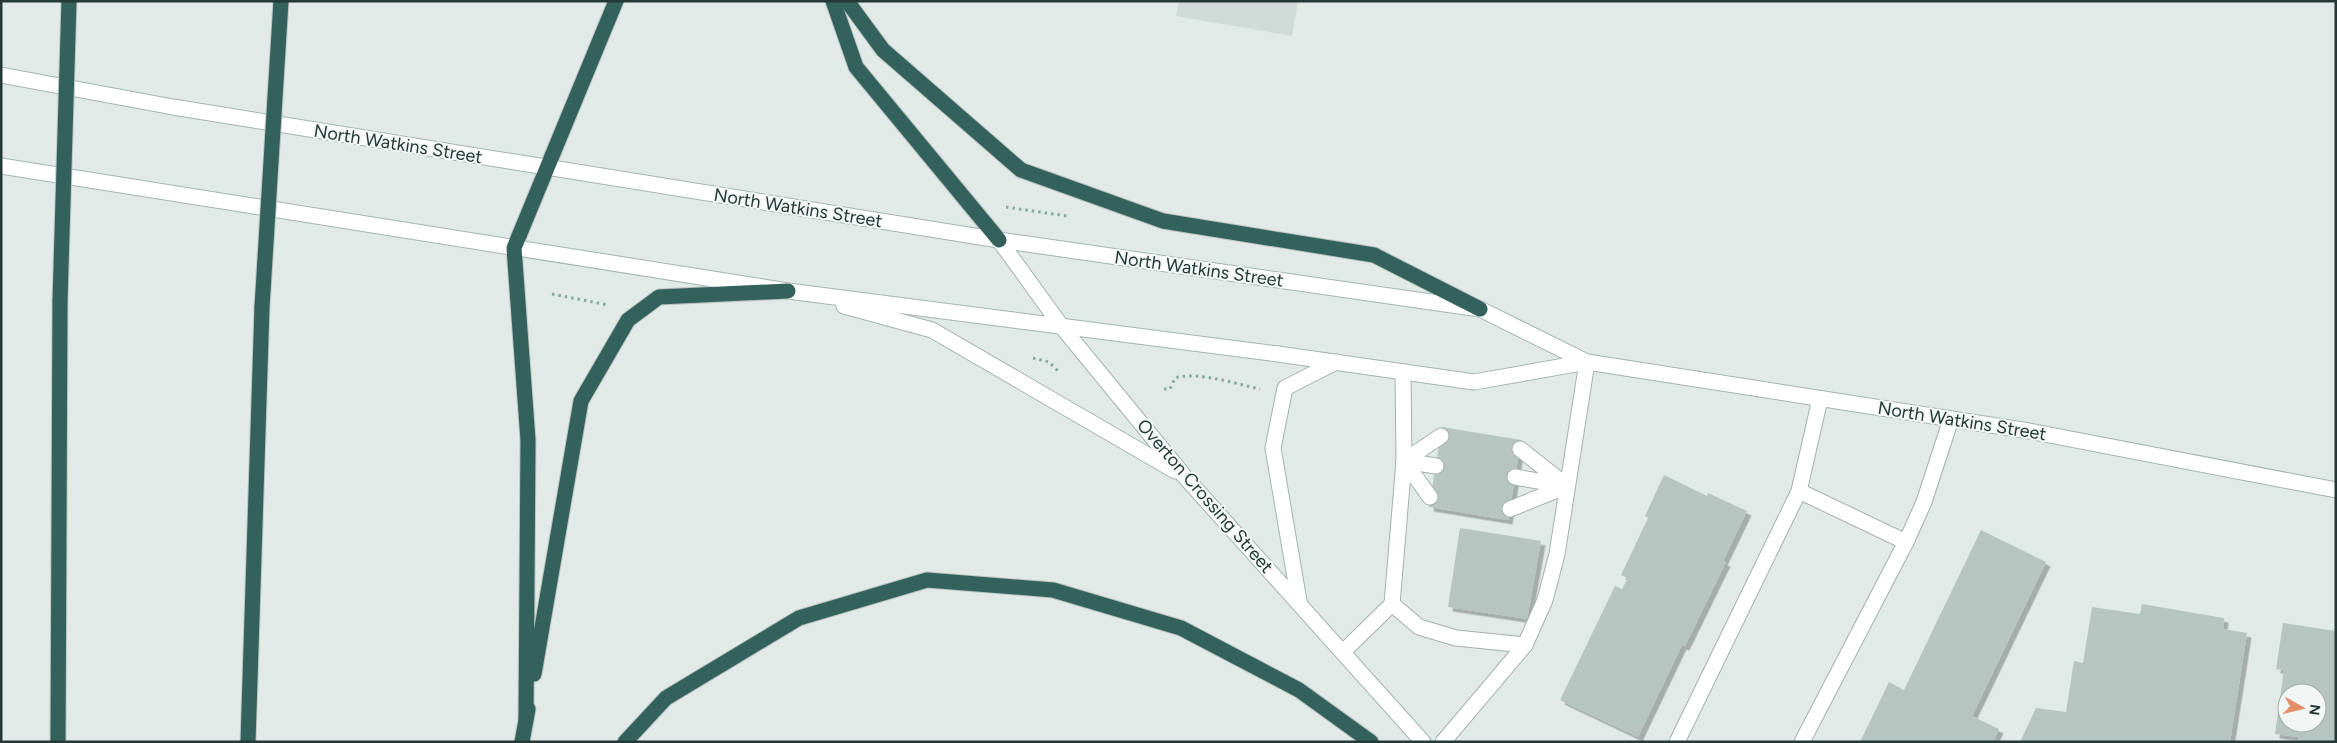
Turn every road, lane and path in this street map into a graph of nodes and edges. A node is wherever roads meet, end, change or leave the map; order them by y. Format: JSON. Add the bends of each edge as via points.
{"nodes":[{"id":1,"x":69,"y":1,"type":"edge"},
{"id":2,"x":280,"y":1,"type":"edge"},
{"id":3,"x":616,"y":1,"type":"edge"},
{"id":4,"x":833,"y":1,"type":"edge"},
{"id":5,"x":847,"y":1,"type":"edge"},
{"id":6,"x":1,"y":74,"type":"edge"},
{"id":7,"x":1,"y":166,"type":"edge"},
{"id":8,"x":547,"y":168,"type":"junction"},
{"id":9,"x":1004,"y":206,"type":"dead end"},
{"id":10,"x":1072,"y":211,"type":"dead end"},
{"id":11,"x":999,"y":240,"type":"junction"},
{"id":12,"x":514,"y":248,"type":"junction"},
{"id":13,"x":788,"y":291,"type":"junction"},
{"id":14,"x":552,"y":294,"type":"dead end"},
{"id":15,"x":611,"y":305,"type":"dead end"},
{"id":16,"x":1480,"y":309,"type":"junction"},
{"id":17,"x":1062,"y":327,"type":"junction"},
{"id":18,"x":1336,"y":362,"type":"junction"},
{"id":19,"x":1587,"y":362,"type":"junction"},
{"id":20,"x":1403,"y":372,"type":"junction"},
{"id":21,"x":1164,"y":388,"type":"dead end"},
{"id":22,"x":1261,"y":389,"type":"dead end"},
{"id":23,"x":1820,"y":399,"type":"junction"},
{"id":24,"x":1951,"y":419,"type":"junction"},
{"id":25,"x":1441,"y":436,"type":"dead end"},
{"id":26,"x":1520,"y":449,"type":"dead end"},
{"id":27,"x":1404,"y":461,"type":"junction"},
{"id":28,"x":1436,"y":466,"type":"dead end"},
{"id":29,"x":1185,"y":477,"type":"junction"},
{"id":30,"x":1515,"y":477,"type":"dead end"},
{"id":31,"x":1567,"y":486,"type":"junction"},
{"id":32,"x":2336,"y":490,"type":"edge"},
{"id":33,"x":1799,"y":491,"type":"junction"},
{"id":34,"x":1430,"y":497,"type":"dead end"},
{"id":35,"x":1510,"y":509,"type":"dead end"},
{"id":36,"x":1906,"y":542,"type":"junction"},
{"id":37,"x":1299,"y":601,"type":"junction"},
{"id":38,"x":1392,"y":604,"type":"junction"},
{"id":39,"x":1525,"y":645,"type":"junction"},
{"id":40,"x":1343,"y":652,"type":"junction"},
{"id":41,"x":526,"y":718,"type":"junction"},
{"id":42,"x":58,"y":742,"type":"edge"},
{"id":43,"x":248,"y":742,"type":"edge"},
{"id":44,"x":522,"y":742,"type":"edge"},
{"id":45,"x":625,"y":742,"type":"edge"},
{"id":46,"x":1371,"y":742,"type":"edge"},
{"id":47,"x":1423,"y":742,"type":"edge"},
{"id":48,"x":1443,"y":742,"type":"edge"},
{"id":49,"x":1677,"y":742,"type":"edge"},
{"id":50,"x":1802,"y":742,"type":"edge"}],
"edges":[{"from":1,"to":42,"type":"highway","bridge":true,"via":[[60,301]]},
{"from":2,"to":43,"type":"highway","bridge":true,"via":[[262,307]]},
{"from":3,"to":8,"type":"highway"},
{"from":4,"to":11,"type":"highway","via":[[856,67]]},
{"from":5,"to":16,"type":"highway","via":[[883,50],[1021,170],[1163,221],[1374,255]]},
{"from":6,"to":8,"type":"main road","name":"North Watkins Street","via":[[172,107]]},
{"from":7,"to":12,"type":"main road","name":"North Watkins Street"},
{"from":8,"to":11,"type":"main road","name":"North Watkins Street"},
{"from":8,"to":12,"type":"highway"},
{"from":9,"to":10,"type":"path","via":[[1068,216]]},
{"from":11,"to":16,"type":"main road","name":"North Watkins Street"},
{"from":11,"to":17,"type":"main road","name":"Overton Crossing Street"},
{"from":12,"to":13,"type":"main road","name":"North Watkins Street"},
{"from":12,"to":41,"type":"highway","via":[[528,440]]},
{"from":13,"to":17,"type":"main road","name":"North Watkins Street"},
{"from":13,"to":29,"type":"main road","via":[[932,330]]},
{"from":13,"to":41,"type":"highway","via":[[659,297],[628,320],[581,401]]},
{"from":14,"to":15,"type":"path"},
{"from":16,"to":19,"type":"main road","name":"North Watkins Street"},
{"from":17,"to":18,"type":"main road","name":"North Watkins Street"},
{"from":17,"to":29,"type":"main road","name":"Overton Crossing Street"},
{"from":18,"to":20,"type":"main road","name":"North Watkins Street"},
{"from":18,"to":37,"type":"main road","via":[[1285,388],[1274,448]]},
{"from":19,"to":20,"type":"main road","name":"North Watkins Street","via":[[1474,382]]},
{"from":19,"to":23,"type":"main road","name":"North Watkins Street"},
{"from":19,"to":31,"type":"main road"},
{"from":20,"to":27,"type":"main road"},
{"from":21,"to":22,"type":"path","via":[[1170,388],[1175,378],[1183,376]]},
{"from":23,"to":24,"type":"main road","name":"North Watkins Street"},
{"from":23,"to":33,"type":"main road"},
{"from":24,"to":32,"type":"main road","name":"North Watkins Street"},
{"from":24,"to":36,"type":"main road","via":[[1924,502]]},
{"from":25,"to":27,"type":"main road"},
{"from":26,"to":31,"type":"main road"},
{"from":27,"to":28,"type":"main road"},
{"from":27,"to":34,"type":"main road"},
{"from":27,"to":38,"type":"main road"},
{"from":29,"to":37,"type":"main road","name":"Overton Crossing Street"},
{"from":30,"to":31,"type":"main road"},
{"from":31,"to":35,"type":"main road"},
{"from":31,"to":39,"type":"main road","via":[[1557,554],[1544,600]]},
{"from":33,"to":36,"type":"main road"},
{"from":33,"to":49,"type":"main road"},
{"from":36,"to":50,"type":"main road"},
{"from":37,"to":40,"type":"main road","name":"Overton Crossing Street"},
{"from":38,"to":39,"type":"main road","via":[[1419,627],[1456,638]]},
{"from":38,"to":40,"type":"main road"},
{"from":39,"to":48,"type":"main road"},
{"from":40,"to":47,"type":"main road","name":"Overton Crossing Street"},
{"from":41,"to":44,"type":"highway"},
{"from":45,"to":46,"type":"highway","via":[[666,698],[799,618],[927,580],[1053,590],[1181,628],[1299,690]]}]}
